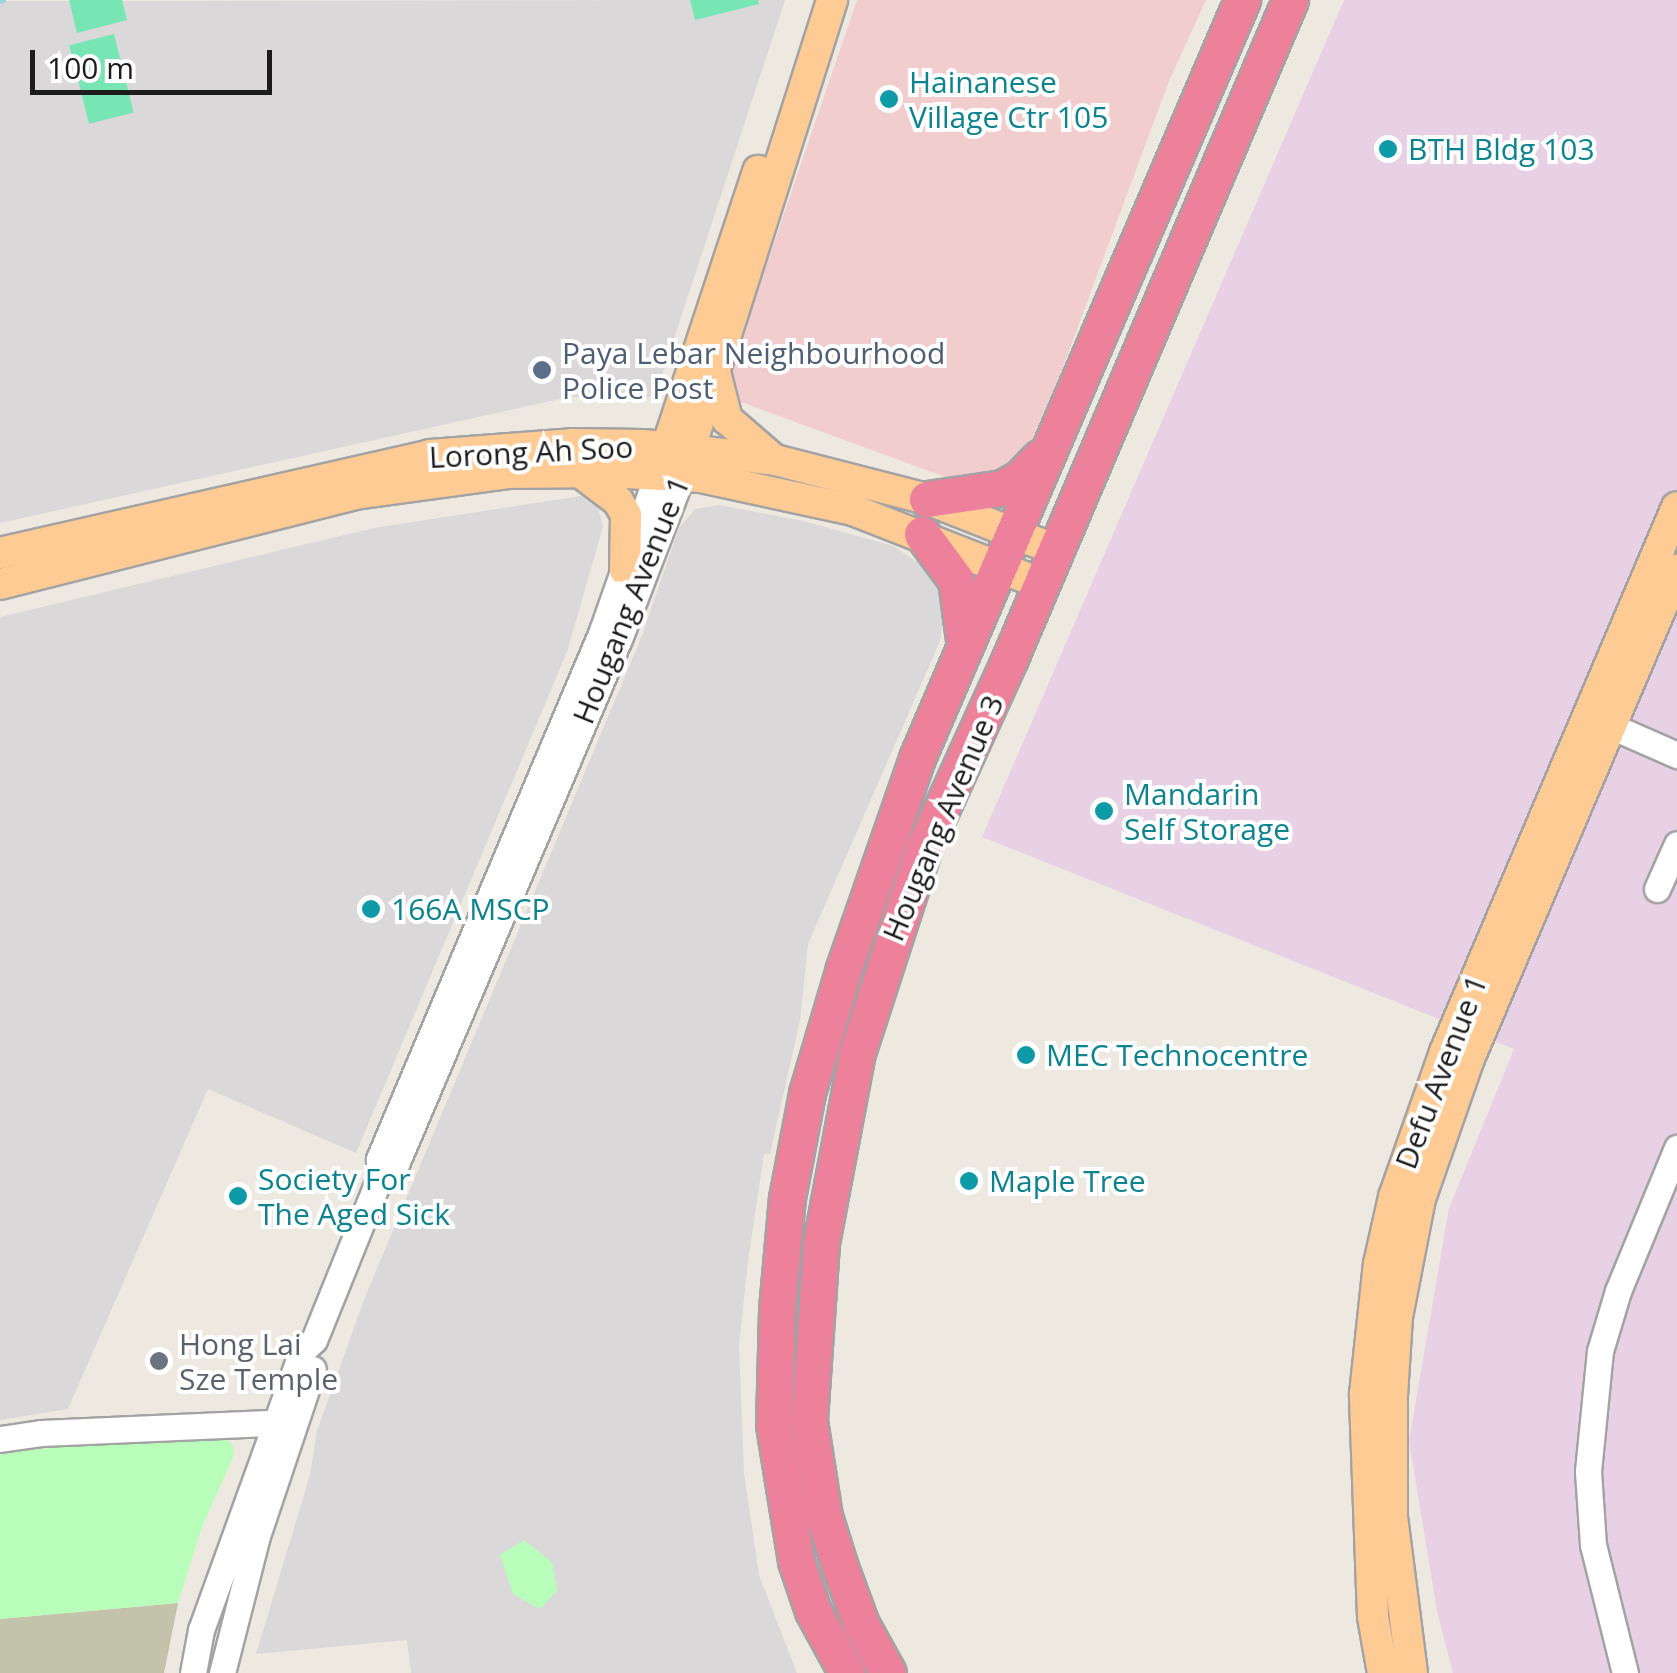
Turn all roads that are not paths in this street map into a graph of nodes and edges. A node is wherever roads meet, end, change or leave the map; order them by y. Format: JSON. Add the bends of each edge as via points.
{"nodes":[{"id":1,"x":815,"y":0,"type":"edge"},
{"id":2,"x":832,"y":0,"type":"edge"},
{"id":3,"x":1242,"y":0,"type":"edge"},
{"id":4,"x":1290,"y":0,"type":"edge"},
{"id":5,"x":715,"y":370,"type":"junction"},
{"id":6,"x":1047,"y":450,"type":"junction"},
{"id":7,"x":775,"y":460,"type":"junction"},
{"id":8,"x":674,"y":461,"type":"junction"},
{"id":9,"x":580,"y":472,"type":"junction"},
{"id":10,"x":1677,"y":506,"type":"edge"},
{"id":11,"x":924,"y":516,"type":"junction"},
{"id":12,"x":1013,"y":530,"type":"junction"},
{"id":13,"x":1056,"y":550,"type":"junction"},
{"id":14,"x":0,"y":553,"type":"edge"},
{"id":15,"x":998,"y":564,"type":"junction"},
{"id":16,"x":625,"y":570,"type":"junction"},
{"id":17,"x":1677,"y":570,"type":"edge"},
{"id":18,"x":0,"y":584,"type":"edge"},
{"id":19,"x":1042,"y":584,"type":"junction"},
{"id":20,"x":964,"y":641,"type":"junction"},
{"id":21,"x":1604,"y":716,"type":"junction"},
{"id":22,"x":1677,"y":740,"type":"edge"},
{"id":23,"x":1677,"y":754,"type":"edge"},
{"id":24,"x":1677,"y":844,"type":"edge"},
{"id":25,"x":1657,"y":889,"type":"dead end"},
{"id":26,"x":1677,"y":1148,"type":"edge"},
{"id":27,"x":379,"y":1179,"type":"junction"},
{"id":28,"x":286,"y":1422,"type":"junction"},
{"id":29,"x":0,"y":1440,"type":"edge"},
{"id":30,"x":246,"y":1533,"type":"junction"},
{"id":31,"x":830,"y":1656,"type":"edge"},
{"id":32,"x":193,"y":1673,"type":"edge"},
{"id":33,"x":222,"y":1673,"type":"edge"},
{"id":34,"x":847,"y":1673,"type":"edge"},
{"id":35,"x":888,"y":1673,"type":"edge"},
{"id":36,"x":1384,"y":1673,"type":"edge"},
{"id":37,"x":1412,"y":1673,"type":"edge"},
{"id":38,"x":1625,"y":1673,"type":"edge"}],
"edges":[{"from":1,"to":8,"type":"main road","name":"Hougang Avenue 1"},
{"from":2,"to":5,"type":"main road","name":"Hougang Avenue 1"},
{"from":3,"to":6,"type":"highway","name":"Hougang Avenue 3"},
{"from":4,"to":13,"type":"highway","name":"Hougang Avenue 3"},
{"from":5,"to":7,"type":"main road","via":[[727,419]]},
{"from":5,"to":8,"type":"main road","name":"Hougang Avenue 1"},
{"from":6,"to":11,"type":"highway","via":[[1002,488]]},
{"from":6,"to":12,"type":"highway","name":"Hougang Avenue 3"},
{"from":7,"to":8,"type":"main road","name":"Lorong Ah Soo"},
{"from":7,"to":11,"type":"main road","name":"Lorong Ah Soo"},
{"from":8,"to":9,"type":"main road","name":"Lorong Ah Soo"},
{"from":8,"to":11,"type":"main road","name":"Lorong Ah Soo","via":[[853,510]]},
{"from":8,"to":14,"type":"main road","name":"Lorong Ah Soo","via":[[572,444],[430,455]]},
{"from":8,"to":16,"type":"street","name":"Hougang Avenue 1"},
{"from":8,"to":27,"type":"street","name":"Hougang Avenue 1","via":[[619,639],[396,1164]]},
{"from":9,"to":16,"type":"main road","via":[[618,500],[626,515]]},
{"from":9,"to":18,"type":"main road","name":"Lorong Ah Soo","via":[[436,480],[355,494]]},
{"from":10,"to":21,"type":"main road","name":"Defu Avenue 1"},
{"from":11,"to":12,"type":"main road","name":"Lorong Ah Soo"},
{"from":11,"to":15,"type":"main road","name":"Lorong Ah Soo"},
{"from":11,"to":20,"type":"highway","via":[[956,580]]},
{"from":12,"to":13,"type":"main road","name":"Lorong Ah Soo"},
{"from":12,"to":15,"type":"highway","name":"Hougang Avenue 3"},
{"from":13,"to":19,"type":"highway","name":"Hougang Avenue 3"},
{"from":15,"to":19,"type":"main road","name":"Lorong Ah Soo"},
{"from":15,"to":20,"type":"highway","name":"Hougang Avenue 3"},
{"from":16,"to":27,"type":"street","name":"Hougang Avenue 1","via":[[379,1159]]},
{"from":17,"to":21,"type":"main road","name":"Defu Avenue 1"},
{"from":19,"to":35,"type":"highway","name":"Hougang Avenue 3","via":[[924,847],[884,959],[858,1053],[821,1243],[812,1439],[840,1566]]},
{"from":20,"to":31,"type":"highway","name":"Hougang Avenue 3","via":[[844,968],[787,1198],[774,1426],[796,1561]]},
{"from":21,"to":22,"type":"street"},
{"from":21,"to":23,"type":"street"},
{"from":21,"to":36,"type":"main road","name":"Defu Avenue 1","via":[[1445,1052],[1394,1197],[1379,1264],[1366,1394],[1373,1617]]},
{"from":21,"to":37,"type":"main road","name":"Defu Avenue 1","via":[[1420,1199],[1396,1317],[1392,1517]]},
{"from":24,"to":25,"type":"street"},
{"from":26,"to":38,"type":"street","via":[[1600,1351],[1588,1470],[1593,1545]]},
{"from":27,"to":28,"type":"street","name":"Hougang Avenue 1","via":[[314,1340],[302,1352]]},
{"from":28,"to":29,"type":"street"},
{"from":28,"to":30,"type":"street","name":"Hougang Avenue 1"},
{"from":30,"to":32,"type":"street","via":[[201,1630]]},
{"from":30,"to":33,"type":"street"},
{"from":31,"to":34,"type":"highway","name":"Hougang Avenue 3"}]}
